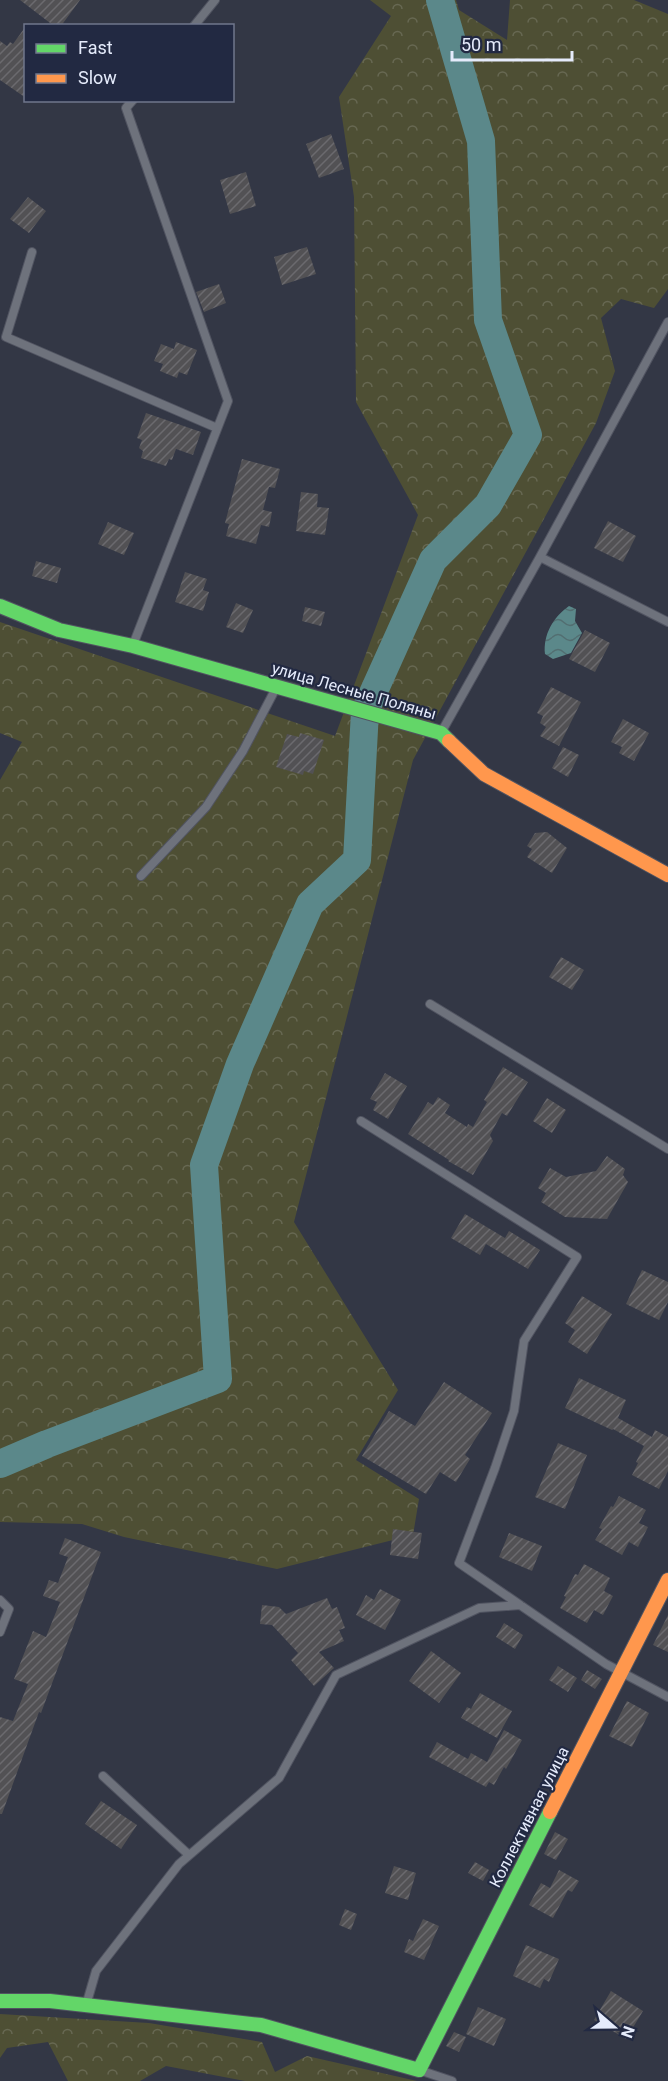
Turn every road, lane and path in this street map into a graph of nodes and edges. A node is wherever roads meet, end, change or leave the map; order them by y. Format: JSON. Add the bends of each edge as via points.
{"nodes":[{"id":1,"x":215,"y":0,"type":"edge"},
{"id":2,"x":196,"y":24,"type":"edge"},
{"id":3,"x":131,"y":102,"type":"edge"},
{"id":4,"x":32,"y":252,"type":"dead end"},
{"id":5,"x":668,"y":322,"type":"edge"},
{"id":6,"x":217,"y":428,"type":"junction"},
{"id":7,"x":540,"y":557,"type":"junction"},
{"id":8,"x":0,"y":606,"type":"edge"},
{"id":9,"x":668,"y":622,"type":"edge"},
{"id":10,"x":133,"y":646,"type":"junction"},
{"id":11,"x":277,"y":686,"type":"junction"},
{"id":12,"x":441,"y":733,"type":"junction"},
{"id":13,"x":668,"y":875,"type":"edge"},
{"id":14,"x":141,"y":876,"type":"dead end"},
{"id":15,"x":430,"y":1005,"type":"dead end"},
{"id":16,"x":362,"y":1121,"type":"dead end"},
{"id":17,"x":668,"y":1149,"type":"edge"},
{"id":18,"x":668,"y":1580,"type":"edge"},
{"id":19,"x":0,"y":1600,"type":"edge"},
{"id":20,"x":520,"y":1605,"type":"junction"},
{"id":21,"x":0,"y":1632,"type":"edge"},
{"id":22,"x":621,"y":1673,"type":"junction"},
{"id":23,"x":668,"y":1696,"type":"edge"},
{"id":24,"x":103,"y":1776,"type":"dead end"},
{"id":25,"x":189,"y":1855,"type":"junction"},
{"id":26,"x":0,"y":2001,"type":"edge"},
{"id":27,"x":86,"y":2005,"type":"junction"},
{"id":28,"x":419,"y":2070,"type":"junction"},
{"id":29,"x":452,"y":2081,"type":"edge"}],
"edges":[{"from":1,"to":2,"type":"lane"},
{"from":3,"to":6,"type":"lane","via":[[126,108],[228,401]]},
{"from":4,"to":6,"type":"lane","via":[[6,337]]},
{"from":5,"to":7,"type":"lane"},
{"from":6,"to":10,"type":"lane"},
{"from":7,"to":9,"type":"lane"},
{"from":7,"to":12,"type":"lane"},
{"from":8,"to":10,"type":"street","name":"улица Лесные Поляны","via":[[59,630]]},
{"from":10,"to":11,"type":"street","name":"улица Лесные Поляны"},
{"from":11,"to":12,"type":"street","name":"улица Лесные Поляны"},
{"from":11,"to":14,"type":"lane","via":[[243,751],[206,807]]},
{"from":12,"to":13,"type":"street","name":"улица Лесные Поляны","via":[[484,774]]},
{"from":15,"to":17,"type":"lane"},
{"from":16,"to":20,"type":"lane","via":[[577,1257],[524,1341],[514,1411],[459,1563]]},
{"from":18,"to":22,"type":"street","name":"Коллективная улица"},
{"from":19,"to":21,"type":"lane","via":[[9,1609]]},
{"from":20,"to":22,"type":"lane"},
{"from":20,"to":25,"type":"lane","via":[[479,1608],[336,1675],[279,1778]]},
{"from":22,"to":23,"type":"lane"},
{"from":22,"to":28,"type":"street","name":"Коллективная улица"},
{"from":24,"to":25,"type":"lane"},
{"from":25,"to":27,"type":"lane","via":[[96,1971]]},
{"from":26,"to":27,"type":"street"},
{"from":27,"to":28,"type":"street","via":[[261,2025]]},
{"from":28,"to":29,"type":"lane"}]}
